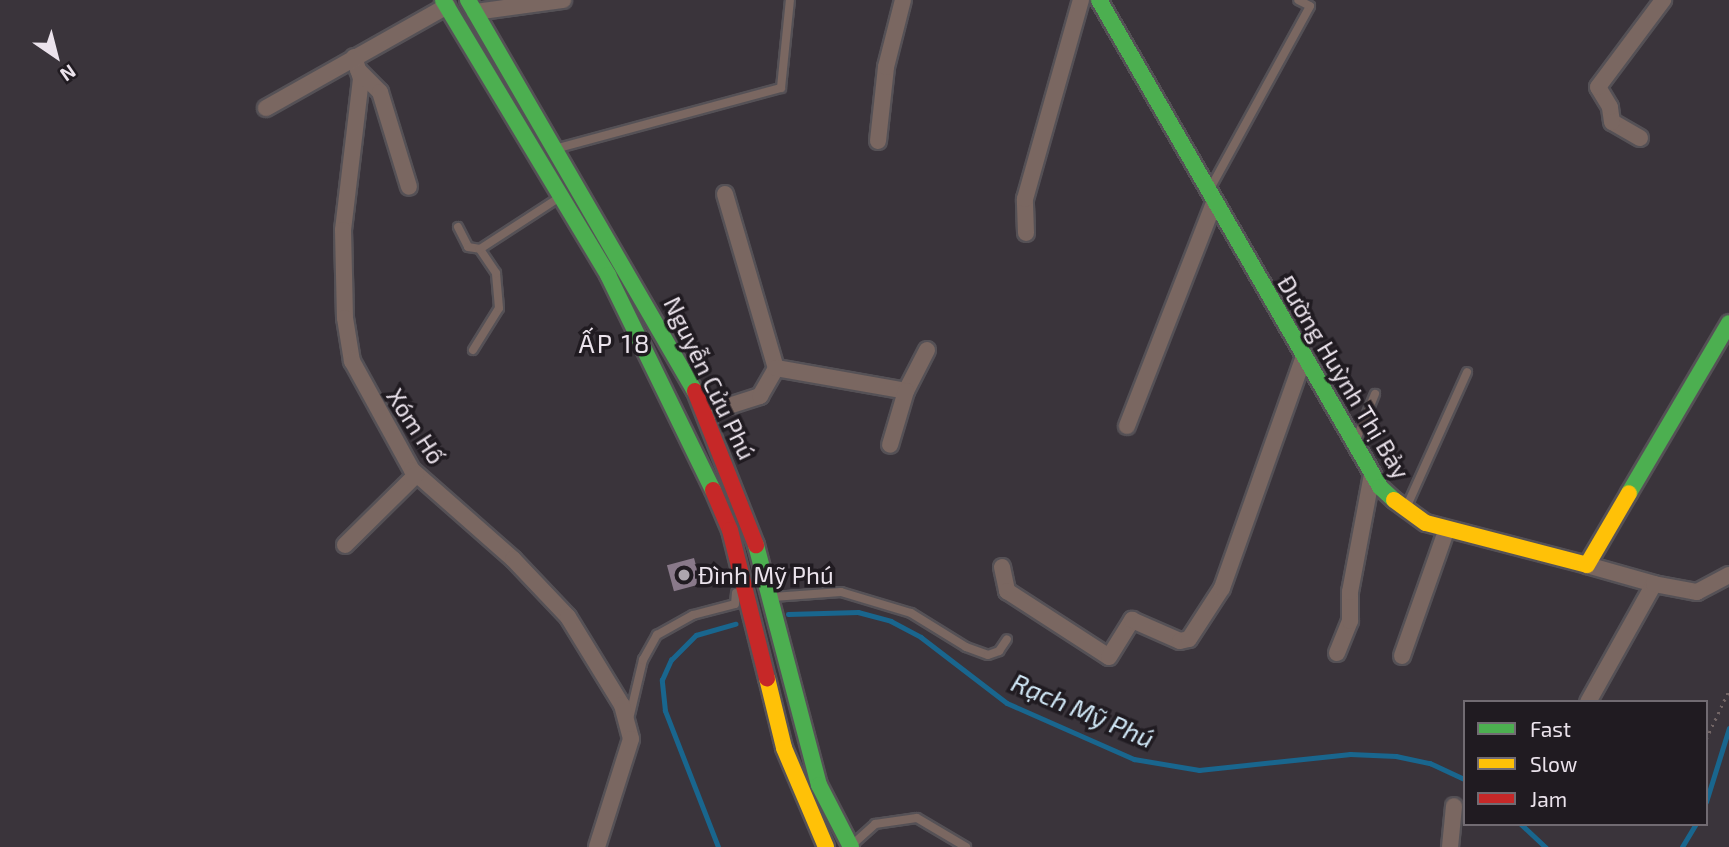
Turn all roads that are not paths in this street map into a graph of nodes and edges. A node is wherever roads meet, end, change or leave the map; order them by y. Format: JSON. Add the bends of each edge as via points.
{"nodes":[{"id":1,"x":563,"y":0,"type":"edge"},
{"id":2,"x":790,"y":0,"type":"edge"},
{"id":3,"x":903,"y":0,"type":"edge"},
{"id":4,"x":1081,"y":0,"type":"edge"},
{"id":5,"x":1099,"y":0,"type":"edge"},
{"id":6,"x":1298,"y":0,"type":"edge"},
{"id":7,"x":1663,"y":0,"type":"edge"},
{"id":8,"x":445,"y":3,"type":"edge"},
{"id":9,"x":471,"y":6,"type":"edge"},
{"id":10,"x":356,"y":64,"type":"junction"},
{"id":11,"x":266,"y":108,"type":"dead end"},
{"id":12,"x":1640,"y":138,"type":"dead end"},
{"id":13,"x":878,"y":141,"type":"dead end"},
{"id":14,"x":557,"y":149,"type":"junction"},
{"id":15,"x":409,"y":187,"type":"dead end"},
{"id":16,"x":724,"y":194,"type":"dead end"},
{"id":17,"x":563,"y":195,"type":"junction"},
{"id":18,"x":1211,"y":198,"type":"junction"},
{"id":19,"x":458,"y":227,"type":"dead end"},
{"id":20,"x":1026,"y":233,"type":"dead end"},
{"id":21,"x":480,"y":249,"type":"junction"},
{"id":22,"x":1729,"y":323,"type":"edge"},
{"id":23,"x":473,"y":350,"type":"dead end"},
{"id":24,"x":927,"y":350,"type":"dead end"},
{"id":25,"x":1304,"y":357,"type":"junction"},
{"id":26,"x":776,"y":368,"type":"junction"},
{"id":27,"x":1467,"y":372,"type":"dead end"},
{"id":28,"x":906,"y":391,"type":"junction"},
{"id":29,"x":1375,"y":394,"type":"dead end"},
{"id":30,"x":707,"y":413,"type":"junction"},
{"id":31,"x":1127,"y":426,"type":"dead end"},
{"id":32,"x":1354,"y":443,"type":"junction"},
{"id":33,"x":890,"y":445,"type":"dead end"},
{"id":34,"x":1372,"y":474,"type":"junction"},
{"id":35,"x":416,"y":475,"type":"junction"},
{"id":36,"x":1405,"y":511,"type":"junction"},
{"id":37,"x":729,"y":530,"type":"junction"},
{"id":38,"x":1446,"y":531,"type":"junction"},
{"id":39,"x":345,"y":545,"type":"dead end"},
{"id":40,"x":1587,"y":565,"type":"junction"},
{"id":41,"x":1002,"y":567,"type":"dead end"},
{"id":42,"x":1729,"y":575,"type":"edge"},
{"id":43,"x":1654,"y":584,"type":"junction"},
{"id":44,"x":770,"y":597,"type":"junction"},
{"id":45,"x":1007,"y":639,"type":"dead end"},
{"id":46,"x":1337,"y":653,"type":"dead end"},
{"id":47,"x":1402,"y":656,"type":"dead end"},
{"id":48,"x":1589,"y":700,"type":"edge"},
{"id":49,"x":629,"y":723,"type":"junction"},
{"id":50,"x":1454,"y":806,"type":"dead end"},
{"id":51,"x":597,"y":847,"type":"edge"},
{"id":52,"x":826,"y":847,"type":"edge"},
{"id":53,"x":851,"y":847,"type":"edge"},
{"id":54,"x":965,"y":847,"type":"edge"},
{"id":55,"x":1450,"y":847,"type":"edge"}],
"edges":[{"from":1,"to":9,"type":"street"},
{"from":2,"to":14,"type":"lane","via":[[781,88]]},
{"from":3,"to":13,"type":"street","via":[[886,67]]},
{"from":4,"to":20,"type":"street","via":[[1025,199]]},
{"from":5,"to":18,"type":"main road","name":"Đường Huỳnh Thị Bảy"},
{"from":6,"to":18,"type":"lane","via":[[1310,6]]},
{"from":7,"to":12,"type":"street","via":[[1598,87],[1610,107],[1612,122]]},
{"from":8,"to":9,"type":"main road"},
{"from":8,"to":10,"type":"street"},
{"from":8,"to":17,"type":"main road","name":"Nguyễn Cửu Phú"},
{"from":9,"to":14,"type":"main road","name":"Nguyễn Cửu Phú"},
{"from":10,"to":11,"type":"street"},
{"from":10,"to":15,"type":"street","via":[[380,92]]},
{"from":10,"to":35,"type":"street","name":"Xóm Hố","via":[[361,79],[343,230],[345,318],[352,361]]},
{"from":14,"to":30,"type":"main road","name":"Nguyễn Cửu Phú"},
{"from":16,"to":26,"type":"street"},
{"from":17,"to":21,"type":"lane"},
{"from":17,"to":37,"type":"main road","name":"Nguyễn Cửu Phú","via":[[661,372]]},
{"from":18,"to":25,"type":"main road","name":"Đường Huỳnh Thị Bảy"},
{"from":18,"to":31,"type":"street"},
{"from":19,"to":21,"type":"lane","via":[[468,247]]},
{"from":21,"to":23,"type":"lane","via":[[496,273],[499,307]]},
{"from":22,"to":40,"type":"main road"},
{"from":24,"to":28,"type":"street"},
{"from":25,"to":32,"type":"main road","name":"Đường Huỳnh Thị Bảy"},
{"from":25,"to":41,"type":"street","via":[[1222,588],[1189,639],[1180,641],[1132,620],[1109,657],[1007,591]]},
{"from":26,"to":28,"type":"street"},
{"from":26,"to":30,"type":"street","via":[[760,396]]},
{"from":27,"to":36,"type":"lane"},
{"from":28,"to":33,"type":"street"},
{"from":29,"to":32,"type":"lane"},
{"from":30,"to":44,"type":"main road","name":"Nguyễn Cửu Phú","via":[[759,553]]},
{"from":32,"to":34,"type":"main road","name":"Đường Huỳnh Thị Bảy"},
{"from":34,"to":36,"type":"main road","name":"Đường Huỳnh Thị Bảy"},
{"from":34,"to":46,"type":"street","via":[[1350,592],[1350,621]]},
{"from":35,"to":39,"type":"street"},
{"from":35,"to":49,"type":"street","name":"Xóm Hố","via":[[513,559],[568,617],[588,643]]},
{"from":36,"to":38,"type":"main road","name":"Đường Huỳnh Thị Bảy"},
{"from":37,"to":49,"type":"lane","via":[[724,544],[737,602],[693,615],[657,635],[643,660]]},
{"from":37,"to":52,"type":"main road","name":"Nguyễn Cửu Phú","via":[[784,748]]},
{"from":38,"to":40,"type":"main road","name":"Đường Huỳnh Thị Bảy"},
{"from":38,"to":47,"type":"street"},
{"from":40,"to":43,"type":"street"},
{"from":42,"to":43,"type":"street","via":[[1697,593]]},
{"from":43,"to":48,"type":"street"},
{"from":44,"to":45,"type":"lane","via":[[841,592],[911,613],[966,647],[988,655],[999,651]]},
{"from":44,"to":53,"type":"main road","name":"Nguyễn Cửu Phú","via":[[818,785]]},
{"from":49,"to":51,"type":"street","via":[[627,759]]},
{"from":50,"to":55,"type":"street"},
{"from":53,"to":54,"type":"lane","via":[[875,824],[917,818]]}]}
